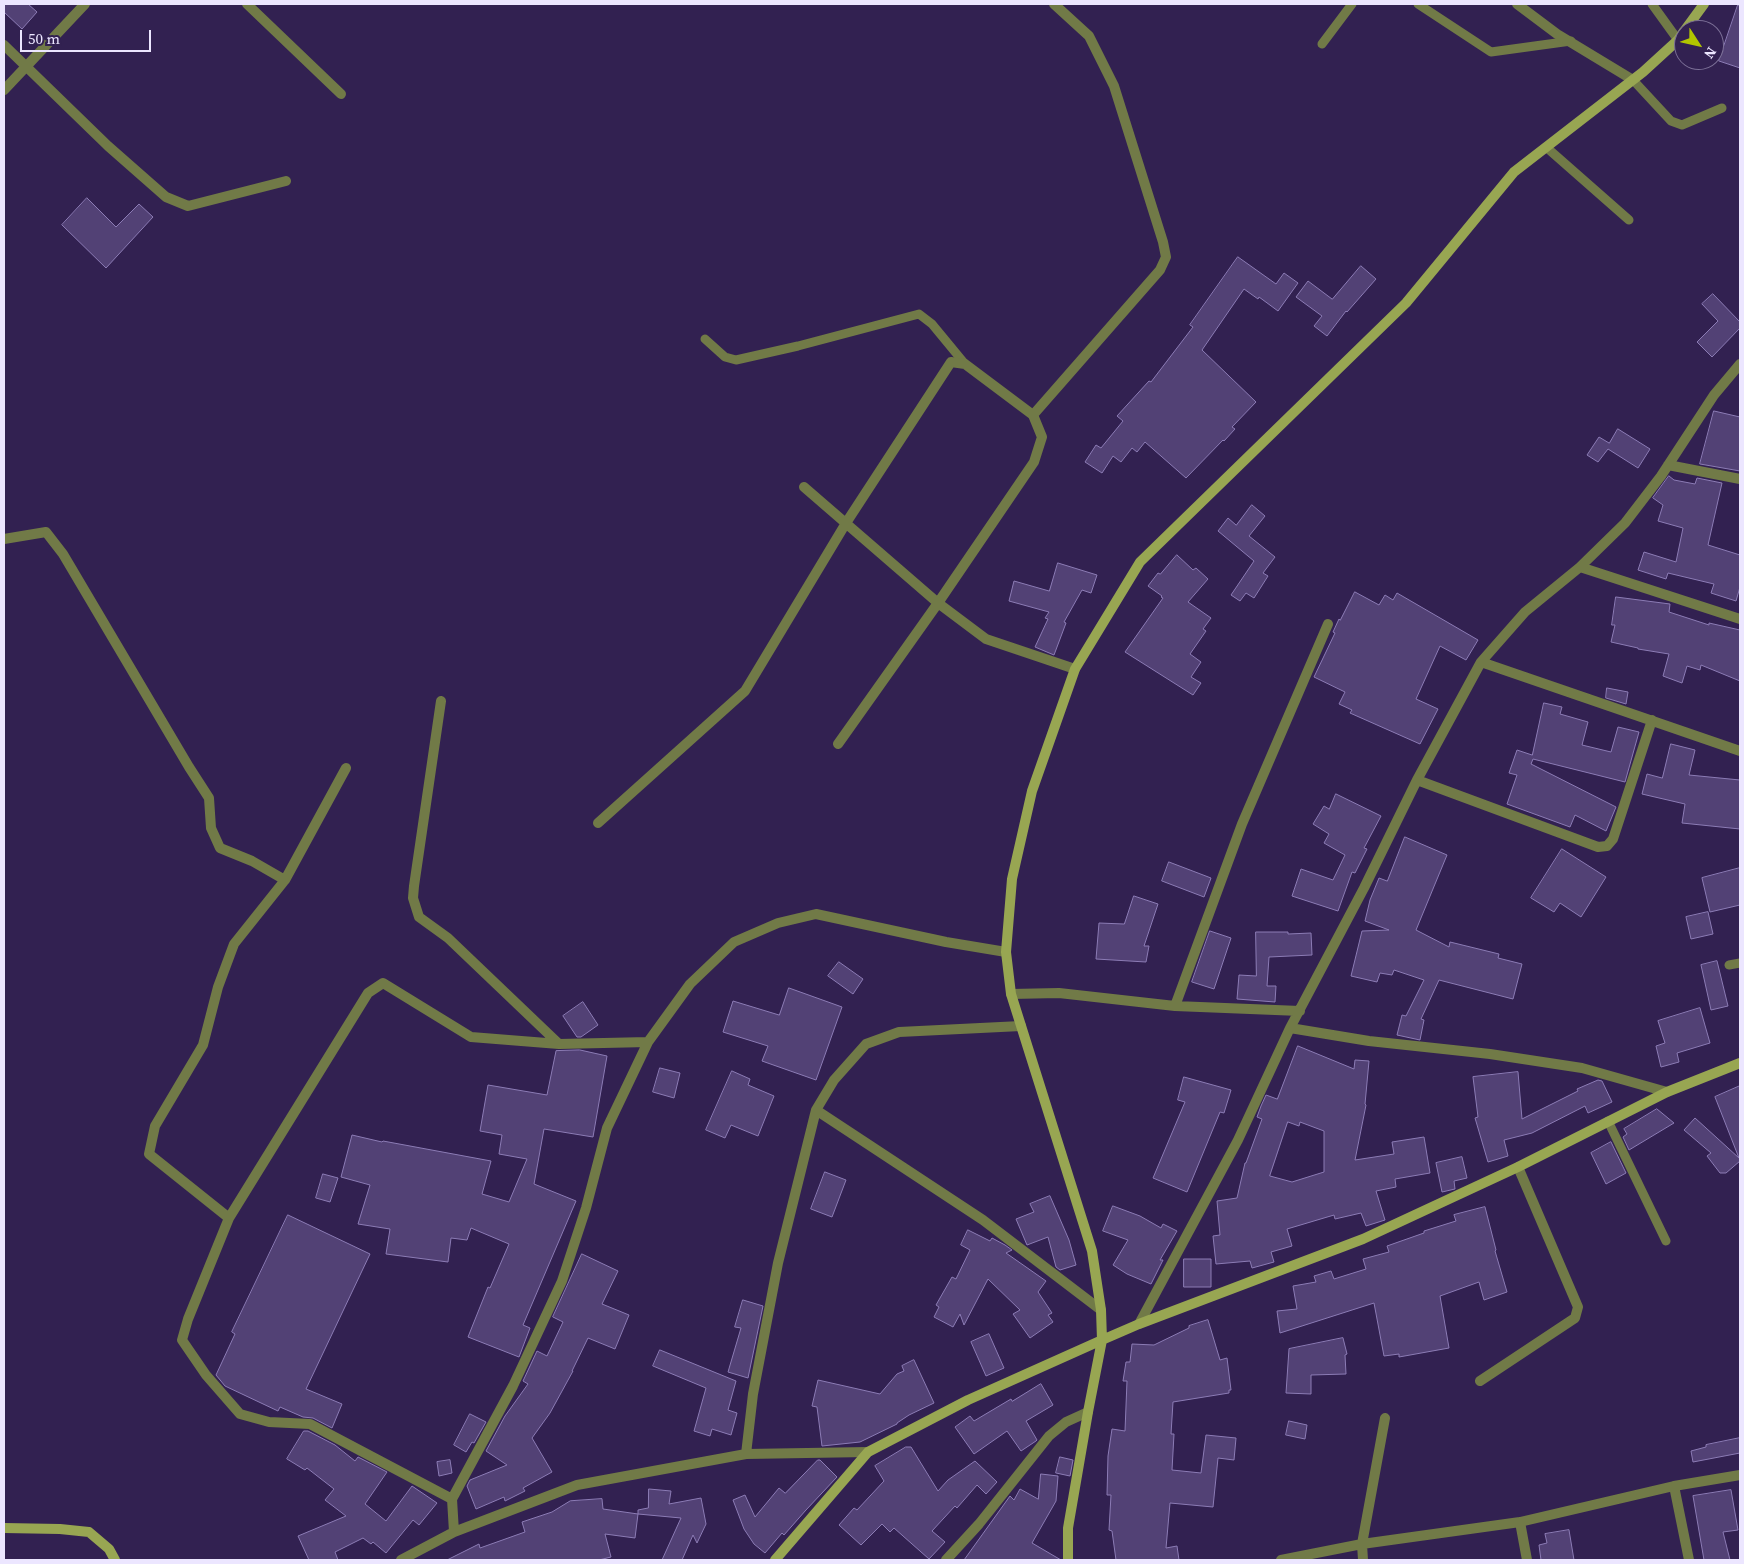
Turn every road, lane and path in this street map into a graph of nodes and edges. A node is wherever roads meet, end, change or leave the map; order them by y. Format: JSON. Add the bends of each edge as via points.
{"nodes":[{"id":1,"x":85,"y":4,"type":"edge"},
{"id":2,"x":247,"y":4,"type":"edge"},
{"id":3,"x":1054,"y":4,"type":"edge"},
{"id":4,"x":1352,"y":4,"type":"edge"},
{"id":5,"x":1418,"y":4,"type":"edge"},
{"id":6,"x":1517,"y":4,"type":"edge"},
{"id":7,"x":1652,"y":4,"type":"edge"},
{"id":8,"x":1704,"y":4,"type":"edge"},
{"id":9,"x":1692,"y":20,"type":"edge"},
{"id":10,"x":1674,"y":26,"type":"edge"},
{"id":11,"x":1571,"y":42,"type":"junction"},
{"id":12,"x":1674,"y":42,"type":"edge"},
{"id":13,"x":1322,"y":44,"type":"dead end"},
{"id":14,"x":4,"y":46,"type":"edge"},
{"id":15,"x":26,"y":66,"type":"junction"},
{"id":16,"x":1633,"y":80,"type":"junction"},
{"id":17,"x":4,"y":90,"type":"edge"},
{"id":18,"x":341,"y":94,"type":"dead end"},
{"id":19,"x":1722,"y":108,"type":"dead end"},
{"id":20,"x":1546,"y":147,"type":"junction"},
{"id":21,"x":286,"y":181,"type":"dead end"},
{"id":22,"x":1629,"y":220,"type":"dead end"},
{"id":23,"x":704,"y":339,"type":"dead end"},
{"id":24,"x":965,"y":364,"type":"junction"},
{"id":25,"x":1740,"y":364,"type":"edge"},
{"id":26,"x":1033,"y":415,"type":"junction"},
{"id":27,"x":1668,"y":466,"type":"junction"},
{"id":28,"x":1740,"y":480,"type":"edge"},
{"id":29,"x":804,"y":486,"type":"dead end"},
{"id":30,"x":846,"y":523,"type":"junction"},
{"id":31,"x":4,"y":539,"type":"edge"},
{"id":32,"x":1580,"y":567,"type":"junction"},
{"id":33,"x":938,"y":603,"type":"junction"},
{"id":34,"x":1740,"y":619,"type":"edge"},
{"id":35,"x":1328,"y":624,"type":"dead end"},
{"id":36,"x":1481,"y":662,"type":"junction"},
{"id":37,"x":1075,"y":669,"type":"junction"},
{"id":38,"x":441,"y":701,"type":"dead end"},
{"id":39,"x":1652,"y":720,"type":"junction"},
{"id":40,"x":838,"y":744,"type":"dead end"},
{"id":41,"x":1740,"y":750,"type":"edge"},
{"id":42,"x":346,"y":768,"type":"dead end"},
{"id":43,"x":1417,"y":780,"type":"junction"},
{"id":44,"x":598,"y":823,"type":"dead end"},
{"id":45,"x":285,"y":880,"type":"junction"},
{"id":46,"x":1006,"y":952,"type":"junction"},
{"id":47,"x":1740,"y":963,"type":"edge"},
{"id":48,"x":1729,"y":965,"type":"dead end"},
{"id":49,"x":1011,"y":994,"type":"junction"},
{"id":50,"x":1175,"y":1006,"type":"junction"},
{"id":51,"x":1300,"y":1011,"type":"junction"},
{"id":52,"x":1021,"y":1026,"type":"junction"},
{"id":53,"x":1290,"y":1028,"type":"junction"},
{"id":54,"x":648,"y":1042,"type":"junction"},
{"id":55,"x":559,"y":1044,"type":"junction"},
{"id":56,"x":1740,"y":1063,"type":"edge"},
{"id":57,"x":1668,"y":1092,"type":"junction"},
{"id":58,"x":816,"y":1110,"type":"junction"},
{"id":59,"x":1608,"y":1121,"type":"junction"},
{"id":60,"x":1518,"y":1167,"type":"junction"},
{"id":61,"x":229,"y":1218,"type":"junction"},
{"id":62,"x":1666,"y":1241,"type":"dead end"},
{"id":63,"x":1101,"y":1310,"type":"junction"},
{"id":64,"x":1139,"y":1324,"type":"junction"},
{"id":65,"x":1102,"y":1340,"type":"junction"},
{"id":66,"x":1480,"y":1381,"type":"dead end"},
{"id":67,"x":1088,"y":1412,"type":"junction"},
{"id":68,"x":1385,"y":1418,"type":"dead end"},
{"id":69,"x":868,"y":1452,"type":"junction"},
{"id":70,"x":746,"y":1454,"type":"junction"},
{"id":71,"x":1740,"y":1475,"type":"edge"},
{"id":72,"x":1674,"y":1486,"type":"junction"},
{"id":73,"x":452,"y":1499,"type":"junction"},
{"id":74,"x":1520,"y":1522,"type":"junction"},
{"id":75,"x":4,"y":1528,"type":"edge"},
{"id":76,"x":454,"y":1532,"type":"junction"},
{"id":77,"x":1362,"y":1544,"type":"junction"},
{"id":78,"x":115,"y":1560,"type":"edge"},
{"id":79,"x":401,"y":1560,"type":"edge"},
{"id":80,"x":774,"y":1560,"type":"edge"},
{"id":81,"x":946,"y":1560,"type":"edge"},
{"id":82,"x":1068,"y":1560,"type":"edge"},
{"id":83,"x":1281,"y":1560,"type":"edge"},
{"id":84,"x":1363,"y":1560,"type":"edge"},
{"id":85,"x":1527,"y":1560,"type":"edge"},
{"id":86,"x":1689,"y":1560,"type":"edge"}],
"edges":[{"from":1,"to":15,"type":"street"},
{"from":2,"to":18,"type":"street"},
{"from":3,"to":26,"type":"street","via":[[1089,36],[1114,86],[1166,257],[1160,270]]},
{"from":4,"to":13,"type":"lane"},
{"from":5,"to":11,"type":"lane","via":[[1491,52]]},
{"from":6,"to":11,"type":"street"},
{"from":7,"to":10,"type":"lane"},
{"from":8,"to":9,"type":"street"},
{"from":11,"to":16,"type":"street"},
{"from":12,"to":16,"type":"street"},
{"from":14,"to":15,"type":"street"},
{"from":15,"to":17,"type":"street"},
{"from":15,"to":21,"type":"street","via":[[166,197],[188,206]]},
{"from":16,"to":19,"type":"lane","via":[[1664,114],[1682,125]]},
{"from":16,"to":20,"type":"street"},
{"from":20,"to":22,"type":"lane"},
{"from":20,"to":37,"type":"street","via":[[1514,172],[1406,304],[1140,562]]},
{"from":23,"to":24,"type":"lane","via":[[725,357],[736,360],[919,314],[932,324]]},
{"from":24,"to":26,"type":"street"},
{"from":24,"to":30,"type":"street","via":[[951,362]]},
{"from":25,"to":27,"type":"street","via":[[1714,394]]},
{"from":26,"to":33,"type":"street","via":[[1042,436],[1034,462]]},
{"from":27,"to":28,"type":"street"},
{"from":27,"to":32,"type":"street","via":[[1625,523]]},
{"from":29,"to":30,"type":"street"},
{"from":30,"to":33,"type":"street"},
{"from":30,"to":44,"type":"street","via":[[745,691]]},
{"from":31,"to":45,"type":"street","via":[[46,532],[63,554],[209,798],[211,828],[220,848]]},
{"from":32,"to":34,"type":"street"},
{"from":32,"to":36,"type":"street","via":[[1525,612]]},
{"from":33,"to":37,"type":"street","via":[[986,640]]},
{"from":33,"to":40,"type":"street"},
{"from":35,"to":50,"type":"street","via":[[1242,824]]},
{"from":36,"to":39,"type":"street"},
{"from":36,"to":43,"type":"street"},
{"from":37,"to":46,"type":"street","via":[[1032,791],[1012,879]]},
{"from":38,"to":55,"type":"street","via":[[414,886],[413,898],[419,917],[448,938]]},
{"from":39,"to":41,"type":"street"},
{"from":39,"to":43,"type":"street","via":[[1613,839],[1607,846],[1598,847]]},
{"from":42,"to":45,"type":"street"},
{"from":43,"to":51,"type":"street"},
{"from":45,"to":61,"type":"street","via":[[234,944],[218,987],[203,1045],[155,1126],[149,1154]]},
{"from":46,"to":49,"type":"street"},
{"from":46,"to":54,"type":"street","via":[[816,914],[778,923],[734,942],[690,984]]},
{"from":47,"to":48,"type":"lane"},
{"from":49,"to":50,"type":"street","via":[[1059,992]]},
{"from":49,"to":52,"type":"street"},
{"from":50,"to":51,"type":"street"},
{"from":51,"to":53,"type":"street"},
{"from":52,"to":58,"type":"street","via":[[899,1032],[866,1044],[834,1080]]},
{"from":52,"to":63,"type":"street","via":[[1092,1251]]},
{"from":53,"to":57,"type":"street","via":[[1582,1068]]},
{"from":53,"to":64,"type":"street","via":[[1238,1140]]},
{"from":54,"to":55,"type":"street"},
{"from":54,"to":73,"type":"street","via":[[607,1128],[562,1281],[513,1386]]},
{"from":55,"to":61,"type":"street","via":[[471,1037],[383,983],[368,994]]},
{"from":56,"to":57,"type":"street"},
{"from":57,"to":59,"type":"street"},
{"from":58,"to":63,"type":"street","via":[[983,1220]]},
{"from":58,"to":70,"type":"street","via":[[778,1263],[753,1394]]},
{"from":59,"to":60,"type":"street"},
{"from":59,"to":62,"type":"lane"},
{"from":60,"to":64,"type":"street","via":[[1363,1239]]},
{"from":60,"to":66,"type":"street","via":[[1578,1307],[1576,1318]]},
{"from":61,"to":73,"type":"street","via":[[182,1340],[206,1376],[240,1414],[269,1422],[310,1424]]},
{"from":63,"to":65,"type":"street"},
{"from":64,"to":65,"type":"street"},
{"from":65,"to":67,"type":"street"},
{"from":65,"to":69,"type":"street","via":[[968,1400]]},
{"from":67,"to":81,"type":"street","via":[[1066,1422],[1049,1436]]},
{"from":67,"to":82,"type":"street","via":[[1068,1528]]},
{"from":68,"to":77,"type":"street"},
{"from":69,"to":70,"type":"street"},
{"from":69,"to":80,"type":"street"},
{"from":70,"to":76,"type":"street","via":[[577,1485]]},
{"from":71,"to":72,"type":"street"},
{"from":72,"to":74,"type":"street"},
{"from":72,"to":86,"type":"street"},
{"from":73,"to":76,"type":"street"},
{"from":74,"to":77,"type":"street"},
{"from":74,"to":85,"type":"street"},
{"from":75,"to":78,"type":"street","via":[[89,1532],[109,1549]]},
{"from":76,"to":79,"type":"street"},
{"from":77,"to":83,"type":"street"},
{"from":77,"to":84,"type":"street"}]}
